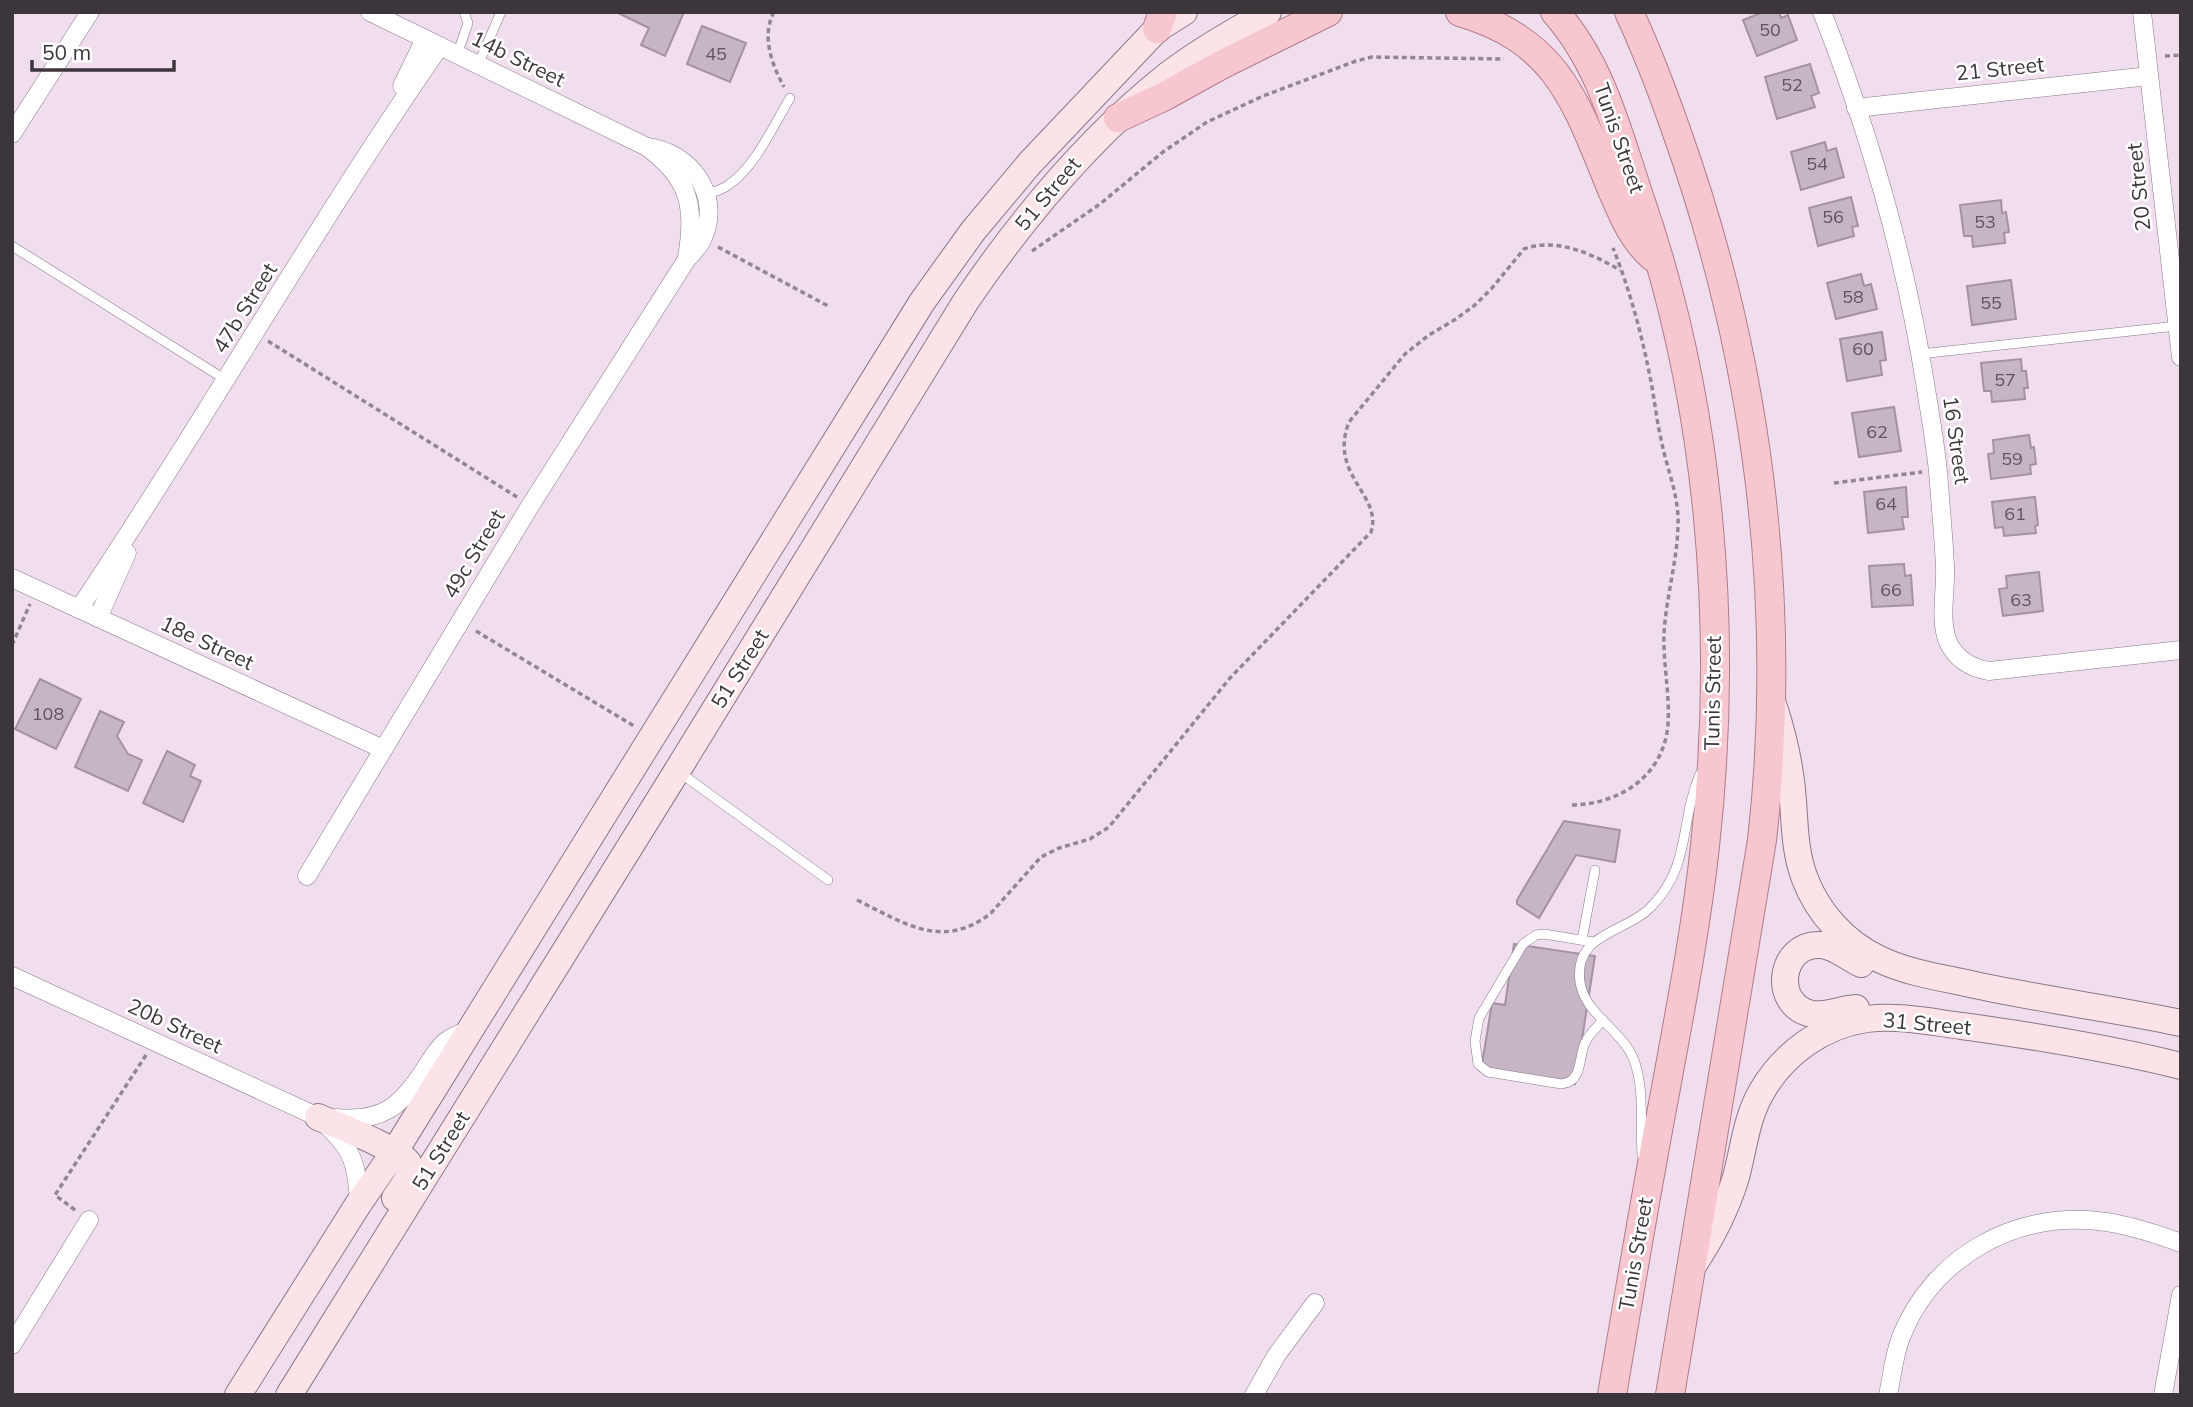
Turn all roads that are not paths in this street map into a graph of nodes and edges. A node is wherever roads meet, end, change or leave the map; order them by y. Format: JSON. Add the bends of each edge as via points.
{"nodes":[{"id":1,"x":90,"y":12,"type":"edge"},
{"id":2,"x":464,"y":12,"type":"edge"},
{"id":3,"x":501,"y":12,"type":"edge"},
{"id":4,"x":1184,"y":12,"type":"edge"},
{"id":5,"x":1268,"y":12,"type":"edge"},
{"id":6,"x":1328,"y":12,"type":"edge"},
{"id":7,"x":1460,"y":12,"type":"edge"},
{"id":8,"x":1555,"y":12,"type":"edge"},
{"id":9,"x":1629,"y":12,"type":"edge"},
{"id":10,"x":1822,"y":12,"type":"edge"},
{"id":11,"x":2142,"y":12,"type":"edge"},
{"id":12,"x":373,"y":13,"type":"edge"},
{"id":13,"x":1160,"y":21,"type":"edge"},
{"id":14,"x":432,"y":42,"type":"junction"},
{"id":15,"x":457,"y":55,"type":"junction"},
{"id":16,"x":478,"y":65,"type":"junction"},
{"id":17,"x":2149,"y":76,"type":"junction"},
{"id":18,"x":790,"y":98,"type":"road end"},
{"id":19,"x":1856,"y":108,"type":"junction"},
{"id":20,"x":1118,"y":118,"type":"junction"},
{"id":21,"x":12,"y":134,"type":"edge"},
{"id":22,"x":698,"y":198,"type":"junction"},
{"id":23,"x":12,"y":246,"type":"edge"},
{"id":24,"x":687,"y":259,"type":"junction"},
{"id":25,"x":1660,"y":263,"type":"junction"},
{"id":26,"x":2177,"y":326,"type":"junction"},
{"id":27,"x":1920,"y":354,"type":"junction"},
{"id":28,"x":2181,"y":357,"type":"edge"},
{"id":29,"x":226,"y":380,"type":"junction"},
{"id":30,"x":141,"y":517,"type":"junction"},
{"id":31,"x":12,"y":578,"type":"edge"},
{"id":32,"x":79,"y":609,"type":"junction"},
{"id":33,"x":97,"y":618,"type":"junction"},
{"id":34,"x":2181,"y":650,"type":"edge"},
{"id":35,"x":1772,"y":702,"type":"junction"},
{"id":36,"x":383,"y":749,"type":"junction"},
{"id":37,"x":1712,"y":751,"type":"junction"},
{"id":38,"x":677,"y":771,"type":"junction"},
{"id":39,"x":1595,"y":870,"type":"dead end"},
{"id":40,"x":307,"y":876,"type":"dead end"},
{"id":41,"x":828,"y":880,"type":"dead end"},
{"id":42,"x":1582,"y":940,"type":"junction"},
{"id":43,"x":1593,"y":942,"type":"junction"},
{"id":44,"x":12,"y":975,"type":"edge"},
{"id":45,"x":1951,"y":979,"type":"junction"},
{"id":46,"x":1604,"y":1020,"type":"junction"},
{"id":47,"x":2181,"y":1023,"type":"edge"},
{"id":48,"x":1977,"y":1028,"type":"junction"},
{"id":49,"x":470,"y":1029,"type":"junction"},
{"id":50,"x":2181,"y":1066,"type":"edge"},
{"id":51,"x":318,"y":1117,"type":"junction"},
{"id":52,"x":395,"y":1151,"type":"junction"},
{"id":53,"x":359,"y":1203,"type":"junction"},
{"id":54,"x":1643,"y":1210,"type":"junction"},
{"id":55,"x":89,"y":1220,"type":"road end"},
{"id":56,"x":2181,"y":1243,"type":"edge"},
{"id":57,"x":1692,"y":1267,"type":"junction"},
{"id":58,"x":2181,"y":1295,"type":"edge"},
{"id":59,"x":1315,"y":1303,"type":"dead end"},
{"id":60,"x":12,"y":1345,"type":"edge"},
{"id":61,"x":309,"y":1361,"type":"junction"},
{"id":62,"x":2170,"y":1387,"type":"edge"},
{"id":63,"x":238,"y":1395,"type":"edge"},
{"id":64,"x":289,"y":1395,"type":"edge"},
{"id":65,"x":1254,"y":1395,"type":"edge"},
{"id":66,"x":1612,"y":1395,"type":"edge"},
{"id":67,"x":1670,"y":1395,"type":"edge"},
{"id":68,"x":1888,"y":1395,"type":"edge"}],
"edges":[{"from":1,"to":21,"type":"street"},
{"from":2,"to":15,"type":"lane","via":[[468,23]]},
{"from":3,"to":16,"type":"lane"},
{"from":4,"to":13,"type":"street","name":"51 Street"},
{"from":5,"to":20,"type":"street","name":"51 Street","via":[[1170,73]]},
{"from":6,"to":20,"type":"main road"},
{"from":7,"to":25,"type":"main road","via":[[1515,36],[1561,79],[1625,220],[1640,244]]},
{"from":8,"to":25,"type":"main road","name":"Tunis Street","via":[[1600,82]]},
{"from":9,"to":35,"type":"main road","via":[[1698,195],[1743,374],[1762,506]]},
{"from":10,"to":19,"type":"street","name":"16 Street"},
{"from":11,"to":17,"type":"street","name":"20 Street"},
{"from":12,"to":14,"type":"street","name":"14b Street"},
{"from":13,"to":49,"type":"street","name":"51 Street","via":[[1030,163],[947,266]]},
{"from":14,"to":15,"type":"street","name":"14b Street"},
{"from":14,"to":29,"type":"street","name":"47b Street","via":[[388,122]]},
{"from":15,"to":16,"type":"street","name":"14b Street"},
{"from":16,"to":22,"type":"street","name":"14b Street","via":[[647,147]]},
{"from":17,"to":19,"type":"street","name":"21 Street"},
{"from":17,"to":26,"type":"street","name":"20 Street"},
{"from":18,"to":22,"type":"lane","via":[[739,176],[726,187]]},
{"from":19,"to":27,"type":"street","name":"16 Street","via":[[1902,262]]},
{"from":20,"to":38,"type":"street","name":"51 Street","via":[[1001,250],[966,301]]},
{"from":22,"to":24,"type":"street","name":"49c Street"},
{"from":22,"to":24,"type":"street","name":"49c Street","via":[[707,224]]},
{"from":23,"to":29,"type":"lane"},
{"from":24,"to":36,"type":"street","name":"49c Street"},
{"from":25,"to":37,"type":"main road","name":"Tunis Street","via":[[1692,405],[1710,529]]},
{"from":26,"to":27,"type":"lane"},
{"from":26,"to":28,"type":"street","name":"20 Street"},
{"from":27,"to":34,"type":"street","name":"16 Street","via":[[1938,470],[1944,625],[1949,643],[1961,659],[1979,669],[2000,671]]},
{"from":29,"to":30,"type":"street","name":"47b Street"},
{"from":30,"to":32,"type":"street","name":"47b Street"},
{"from":30,"to":33,"type":"street","name":"47b Street"},
{"from":31,"to":32,"type":"street","name":"18e Street"},
{"from":32,"to":33,"type":"street","name":"18e Street"},
{"from":33,"to":36,"type":"street","name":"18e Street"},
{"from":35,"to":45,"type":"street","name":"31 Street","via":[[1787,751],[1795,845],[1813,897],[1835,927],[1863,950],[1896,966]]},
{"from":35,"to":57,"type":"main road","via":[[1762,840]]},
{"from":36,"to":40,"type":"street","name":"49c Street"},
{"from":37,"to":43,"type":"lane","via":[[1692,797],[1683,851],[1670,881],[1639,918]]},
{"from":37,"to":54,"type":"main road","name":"Tunis Street","via":[[1705,848],[1687,972]]},
{"from":38,"to":41,"type":"lane"},
{"from":38,"to":61,"type":"street","name":"51 Street"},
{"from":39,"to":42,"type":"lane"},
{"from":42,"to":43,"type":"lane"},
{"from":42,"to":46,"type":"lane","via":[[1544,934],[1523,944],[1477,1025],[1478,1064],[1488,1072],[1567,1084],[1577,1075],[1585,1044]]},
{"from":43,"to":46,"type":"lane","via":[[1583,958],[1580,982],[1589,1004]]},
{"from":44,"to":51,"type":"street","name":"20b Street"},
{"from":45,"to":47,"type":"street","name":"31 Street"},
{"from":45,"to":48,"type":"street","via":[[1891,975],[1819,945],[1794,955],[1784,980],[1789,998],[1811,1014],[1901,1008]]},
{"from":46,"to":54,"type":"lane","via":[[1630,1051],[1639,1077]]},
{"from":48,"to":50,"type":"street","name":"31 Street"},
{"from":48,"to":57,"type":"street","name":"31 Street","via":[[1898,1018],[1866,1019],[1828,1031],[1794,1052],[1755,1102],[1727,1203]]},
{"from":49,"to":51,"type":"street","name":"20b Street","via":[[443,1043],[411,1090],[391,1109],[365,1118]]},
{"from":49,"to":52,"type":"street","name":"51 Street"},
{"from":51,"to":52,"type":"street"},
{"from":51,"to":53,"type":"street","name":"20b Street","via":[[351,1153],[358,1174]]},
{"from":52,"to":53,"type":"street","name":"51 Street"},
{"from":52,"to":61,"type":"street","via":[[410,1166],[407,1181],[310,1326],[305,1344]]},
{"from":53,"to":63,"type":"street","name":"51 Street"},
{"from":54,"to":66,"type":"main road","name":"Tunis Street"},
{"from":55,"to":60,"type":"street"},
{"from":56,"to":68,"type":"street","via":[[2119,1223],[2075,1220],[2031,1225],[1989,1239],[1955,1262],[1917,1306],[1900,1340]]},
{"from":57,"to":67,"type":"main road"},
{"from":58,"to":62,"type":"street"},
{"from":59,"to":65,"type":"street"},
{"from":61,"to":64,"type":"street","name":"51 Street"}]}
